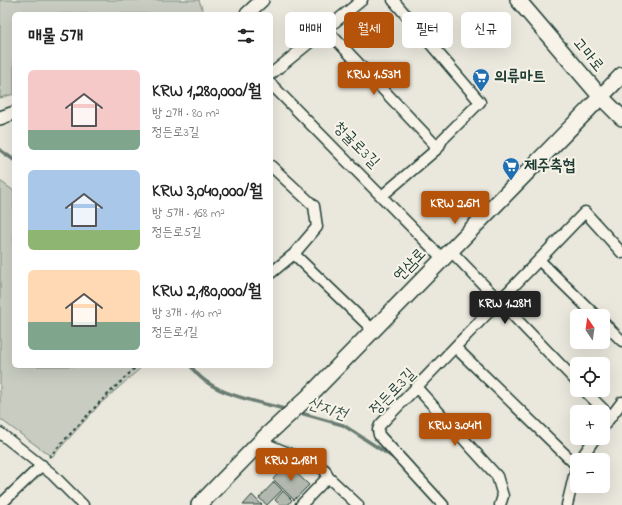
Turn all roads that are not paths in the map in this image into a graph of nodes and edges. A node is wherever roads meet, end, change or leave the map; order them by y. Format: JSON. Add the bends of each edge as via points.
{"nodes":[{"id":1,"x":262,"y":0,"type":"edge"},
{"id":2,"x":362,"y":0,"type":"edge"},
{"id":3,"x":393,"y":0,"type":"edge"},
{"id":4,"x":518,"y":0,"type":"edge"},
{"id":5,"x":249,"y":12,"type":"edge"},
{"id":6,"x":336,"y":21,"type":"edge"},
{"id":7,"x":336,"y":40,"type":"edge"},
{"id":8,"x":303,"y":48,"type":"edge"},
{"id":9,"x":273,"y":72,"type":"edge"},
{"id":10,"x":622,"y":75,"type":"edge"},
{"id":11,"x":273,"y":86,"type":"edge"},
{"id":12,"x":600,"y":96,"type":"junction"},
{"id":13,"x":12,"y":114,"type":"edge"},
{"id":14,"x":0,"y":118,"type":"edge"},
{"id":15,"x":622,"y":118,"type":"edge"},
{"id":16,"x":438,"y":148,"type":"junction"},
{"id":17,"x":273,"y":168,"type":"edge"},
{"id":18,"x":382,"y":195,"type":"junction"},
{"id":19,"x":622,"y":253,"type":"edge"},
{"id":20,"x":294,"y":254,"type":"junction"},
{"id":21,"x":446,"y":254,"type":"junction"},
{"id":22,"x":539,"y":260,"type":"junction"},
{"id":23,"x":273,"y":271,"type":"edge"},
{"id":24,"x":499,"y":303,"type":"junction"},
{"id":25,"x":589,"y":309,"type":"edge"},
{"id":26,"x":610,"y":329,"type":"edge"},
{"id":27,"x":373,"y":330,"type":"junction"},
{"id":28,"x":622,"y":341,"type":"edge"},
{"id":29,"x":456,"y":348,"type":"junction"},
{"id":30,"x":570,"y":375,"type":"edge"},
{"id":31,"x":417,"y":388,"type":"junction"},
{"id":32,"x":591,"y":397,"type":"edge"},
{"id":33,"x":622,"y":402,"type":"edge"},
{"id":34,"x":611,"y":417,"type":"joint"},
{"id":35,"x":0,"y":433,"type":"edge"},
{"id":36,"x":263,"y":439,"type":"junction"},
{"id":37,"x":570,"y":455,"type":"edge"},
{"id":38,"x":42,"y":466,"type":"junction"},
{"id":39,"x":328,"y":477,"type":"junction"},
{"id":40,"x":570,"y":493,"type":"edge"},
{"id":41,"x":2,"y":499,"type":"edge"},
{"id":42,"x":83,"y":505,"type":"edge"},
{"id":43,"x":199,"y":505,"type":"edge"},
{"id":44,"x":301,"y":505,"type":"edge"},
{"id":45,"x":358,"y":505,"type":"edge"},
{"id":46,"x":443,"y":505,"type":"edge"},
{"id":47,"x":500,"y":505,"type":"edge"},
{"id":48,"x":567,"y":505,"type":"edge"}],
"edges":[{"from":1,"to":5,"type":"street"},
{"from":2,"to":6,"type":"street"},
{"from":3,"to":16,"type":"street","via":[[480,102],[442,140]]},
{"from":4,"to":12,"type":"main road","name":"고마로"},
{"from":7,"to":16,"type":"street"},
{"from":8,"to":9,"type":"street"},
{"from":10,"to":12,"type":"main road","name":"연삼로"},
{"from":11,"to":18,"type":"street","name":"청귤로3길"},
{"from":12,"to":15,"type":"main road","name":"고마로"},
{"from":12,"to":21,"type":"main road","name":"연삼로"},
{"from":13,"to":14,"type":"street"},
{"from":16,"to":18,"type":"street"},
{"from":17,"to":20,"type":"street","via":[[314,206],[317,227]]},
{"from":18,"to":21,"type":"street","name":"청귤로3길"},
{"from":19,"to":22,"type":"street","name":"정든로3길","via":[[585,212]]},
{"from":20,"to":23,"type":"street"},
{"from":20,"to":27,"type":"street"},
{"from":21,"to":24,"type":"street"},
{"from":21,"to":27,"type":"main road","name":"연삼로"},
{"from":22,"to":24,"type":"street","name":"정든로3길"},
{"from":22,"to":25,"type":"street"},
{"from":24,"to":29,"type":"street","name":"정든로3길"},
{"from":24,"to":30,"type":"street"},
{"from":26,"to":28,"type":"street"},
{"from":27,"to":36,"type":"main road","name":"연삼로"},
{"from":29,"to":31,"type":"street","name":"정든로3길"},
{"from":29,"to":37,"type":"street"},
{"from":31,"to":46,"type":"street","name":"정든로3길","via":[[378,430],[379,435]]},
{"from":31,"to":47,"type":"street","via":[[497,476],[503,496]]},
{"from":32,"to":34,"type":"street"},
{"from":33,"to":34,"type":"street"},
{"from":35,"to":38,"type":"street"},
{"from":36,"to":39,"type":"street","via":[[325,470]]},
{"from":36,"to":43,"type":"main road"},
{"from":38,"to":41,"type":"street"},
{"from":38,"to":42,"type":"street"},
{"from":39,"to":44,"type":"street"},
{"from":39,"to":45,"type":"street"},
{"from":40,"to":48,"type":"street"}]}
